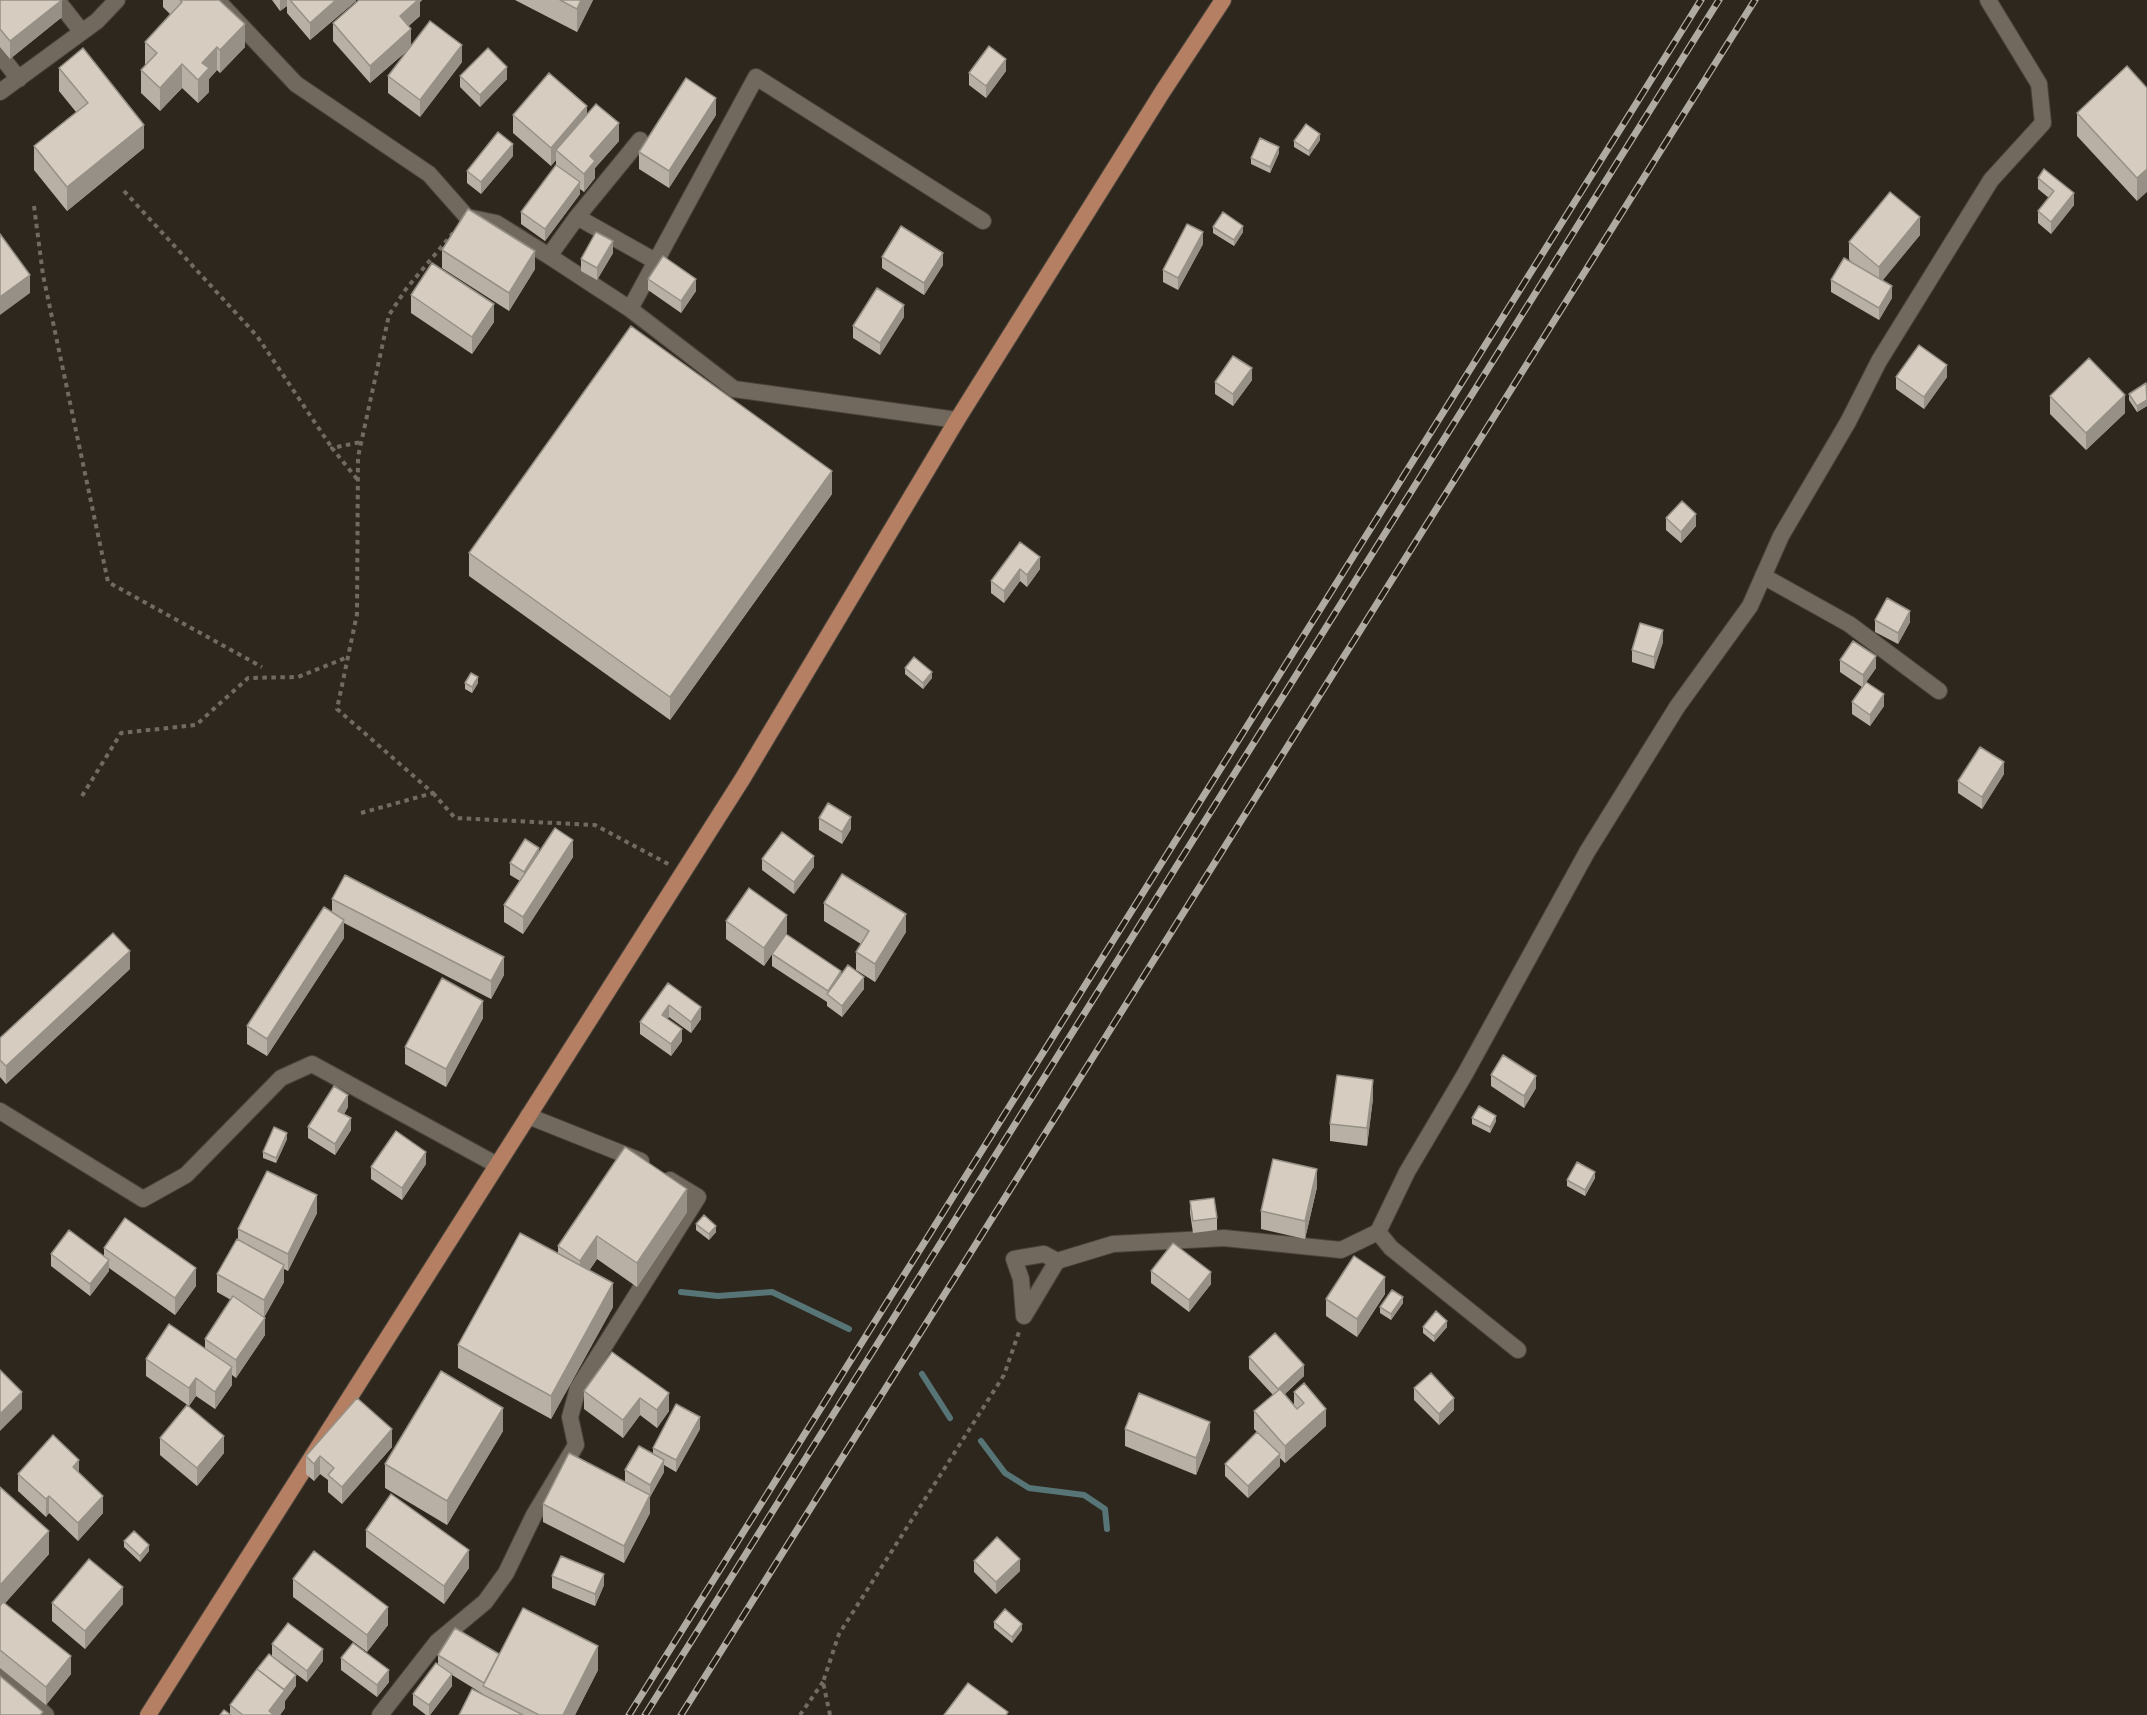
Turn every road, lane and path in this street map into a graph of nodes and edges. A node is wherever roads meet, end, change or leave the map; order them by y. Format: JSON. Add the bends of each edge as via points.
{"nodes":[{"id":1,"x":57,"y":0,"type":"edge"},
{"id":2,"x":117,"y":0,"type":"edge"},
{"id":3,"x":216,"y":0,"type":"edge"},
{"id":4,"x":1222,"y":0,"type":"edge"},
{"id":5,"x":1988,"y":0,"type":"edge"},
{"id":6,"x":82,"y":32,"type":"junction"},
{"id":7,"x":0,"y":55,"type":"edge"},
{"id":8,"x":19,"y":79,"type":"junction"},
{"id":9,"x":0,"y":92,"type":"edge"},
{"id":10,"x":640,"y":140,"type":"dead end"},
{"id":11,"x":124,"y":191,"type":"dead end"},
{"id":12,"x":34,"y":206,"type":"dead end"},
{"id":13,"x":577,"y":216,"type":"junction"},
{"id":14,"x":467,"y":217,"type":"junction"},
{"id":15,"x":983,"y":221,"type":"dead end"},
{"id":16,"x":549,"y":256,"type":"junction"},
{"id":17,"x":657,"y":262,"type":"junction"},
{"id":18,"x":630,"y":309,"type":"junction"},
{"id":19,"x":957,"y":420,"type":"junction"},
{"id":20,"x":361,"y":441,"type":"junction"},
{"id":21,"x":332,"y":448,"type":"junction"},
{"id":22,"x":358,"y":480,"type":"junction"},
{"id":23,"x":1763,"y":576,"type":"junction"},
{"id":24,"x":348,"y":657,"type":"junction"},
{"id":25,"x":262,"y":667,"type":"dead end"},
{"id":26,"x":1939,"y":691,"type":"dead end"},
{"id":27,"x":433,"y":793,"type":"junction"},
{"id":28,"x":82,"y":796,"type":"dead end"},
{"id":29,"x":361,"y":813,"type":"dead end"},
{"id":30,"x":684,"y":872,"type":"junction"},
{"id":31,"x":0,"y":1111,"type":"edge"},
{"id":32,"x":528,"y":1116,"type":"junction"},
{"id":33,"x":497,"y":1165,"type":"junction"},
{"id":34,"x":1378,"y":1232,"type":"junction"},
{"id":35,"x":1057,"y":1261,"type":"junction"},
{"id":36,"x":1024,"y":1316,"type":"junction"},
{"id":37,"x":1518,"y":1350,"type":"dead end"},
{"id":38,"x":0,"y":1674,"type":"edge"},
{"id":39,"x":823,"y":1682,"type":"junction"},
{"id":40,"x":46,"y":1715,"type":"edge"},
{"id":41,"x":148,"y":1715,"type":"edge"},
{"id":42,"x":380,"y":1715,"type":"edge"},
{"id":43,"x":800,"y":1715,"type":"edge"},
{"id":44,"x":830,"y":1715,"type":"edge"}],
"edges":[{"from":1,"to":6,"type":"street"},
{"from":2,"to":6,"type":"street"},
{"from":3,"to":14,"type":"street","via":[[296,84],[429,174]]},
{"from":4,"to":19,"type":"main road"},
{"from":5,"to":23,"type":"street","via":[[2039,84],[2043,123],[1991,180],[1879,361]]},
{"from":6,"to":8,"type":"street"},
{"from":7,"to":8,"type":"street"},
{"from":8,"to":9,"type":"street"},
{"from":10,"to":13,"type":"street"},
{"from":11,"to":21,"type":"path","via":[[257,336]]},
{"from":12,"to":25,"type":"path","via":[[43,275],[108,582]]},
{"from":13,"to":16,"type":"street"},
{"from":13,"to":17,"type":"street"},
{"from":14,"to":16,"type":"street","via":[[496,223]]},
{"from":14,"to":20,"type":"path","via":[[389,315]]},
{"from":15,"to":17,"type":"street","via":[[756,77]]},
{"from":16,"to":18,"type":"street"},
{"from":17,"to":18,"type":"street"},
{"from":18,"to":19,"type":"street","via":[[734,389]]},
{"from":19,"to":30,"type":"main road"},
{"from":20,"to":21,"type":"path"},
{"from":20,"to":22,"type":"path"},
{"from":21,"to":22,"type":"path"},
{"from":22,"to":24,"type":"path","via":[[357,614]]},
{"from":23,"to":26,"type":"street","via":[[1849,624]]},
{"from":23,"to":34,"type":"street","via":[[1750,606],[1677,707],[1587,852],[1407,1172]]},
{"from":24,"to":27,"type":"path","via":[[337,709]]},
{"from":24,"to":28,"type":"path","via":[[298,678],[248,678],[196,725],[121,733]]},
{"from":27,"to":29,"type":"path"},
{"from":27,"to":30,"type":"path","via":[[455,818],[595,825]]},
{"from":30,"to":32,"type":"main road"},
{"from":31,"to":33,"type":"street","via":[[143,1199],[186,1175],[280,1078],[312,1064]]},
{"from":32,"to":33,"type":"main road"},
{"from":32,"to":42,"type":"street","via":[[636,1158],[698,1197],[578,1388],[570,1418],[576,1445],[534,1515],[506,1574],[485,1602],[437,1642]]},
{"from":33,"to":41,"type":"main road"},
{"from":34,"to":35,"type":"street","via":[[1341,1250],[1224,1238],[1113,1244]]},
{"from":34,"to":37,"type":"street","via":[[1391,1248]]},
{"from":35,"to":36,"type":"street"},
{"from":35,"to":36,"type":"street","via":[[1044,1254],[1014,1259],[1021,1279]]},
{"from":36,"to":39,"type":"path","via":[[1005,1375],[839,1634]]},
{"from":38,"to":40,"type":"street"},
{"from":39,"to":43,"type":"path"},
{"from":39,"to":44,"type":"path"}]}
